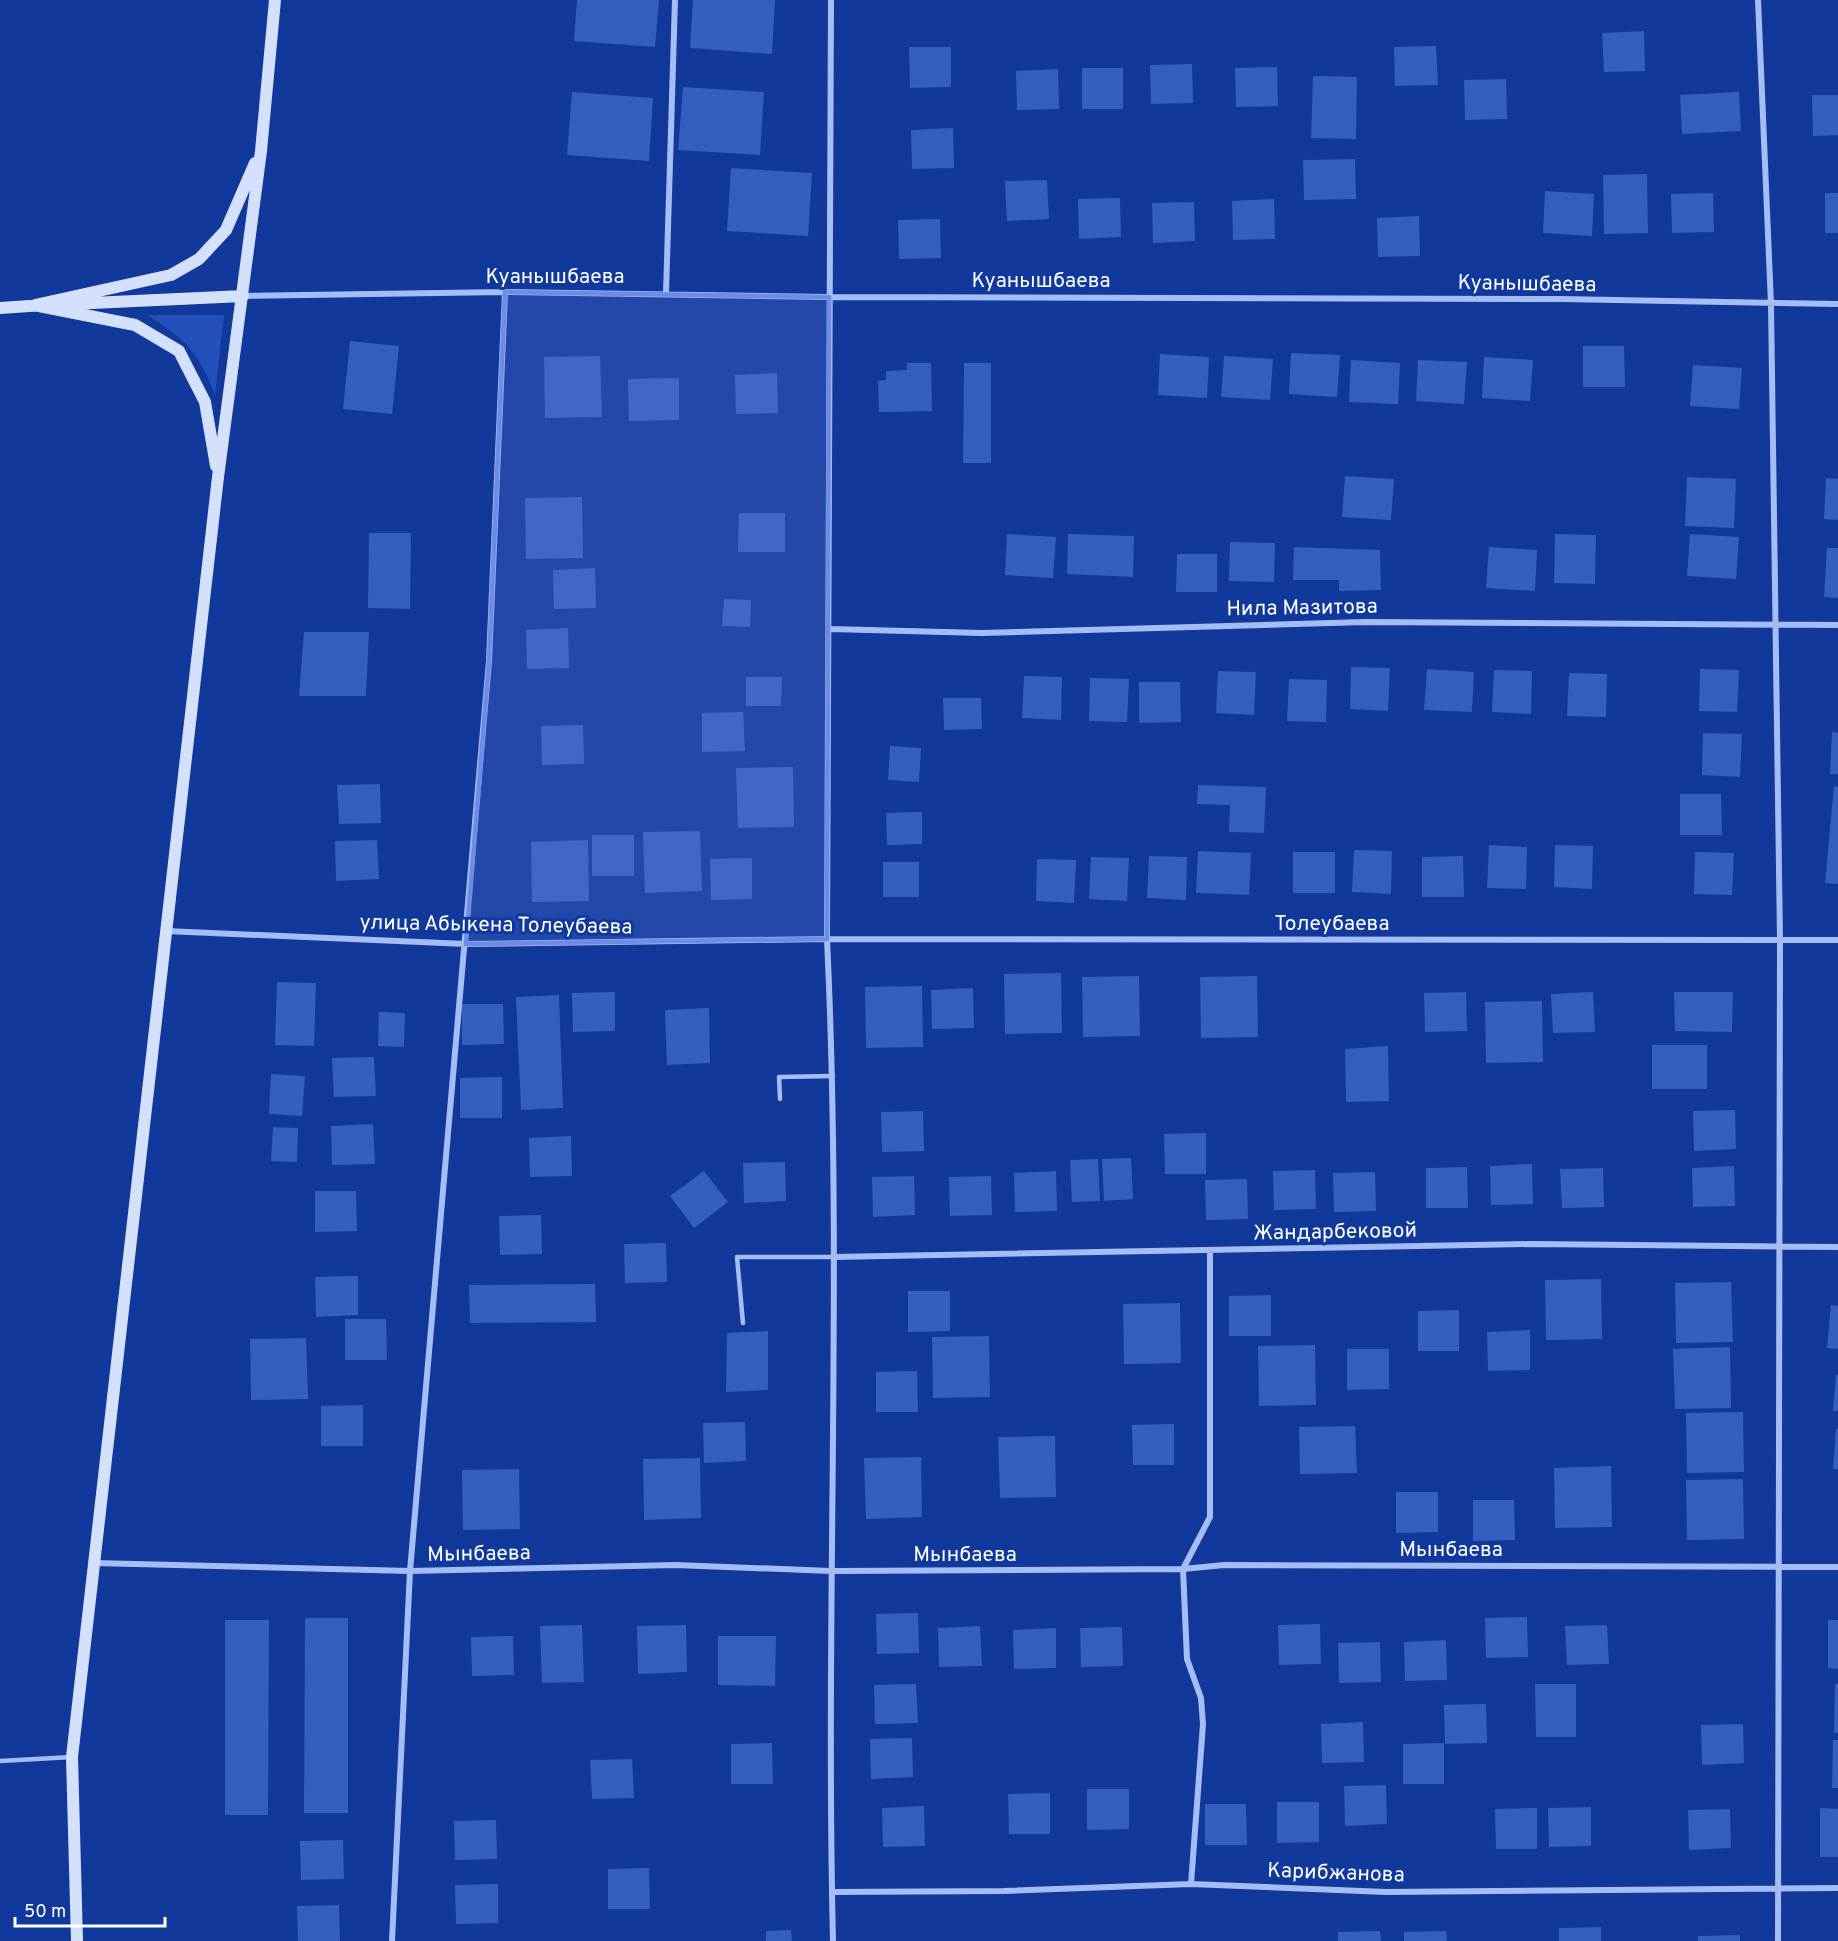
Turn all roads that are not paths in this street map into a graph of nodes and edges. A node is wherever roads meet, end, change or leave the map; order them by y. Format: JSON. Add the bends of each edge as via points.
{"nodes":[{"id":1,"x":275,"y":0,"type":"edge"},
{"id":2,"x":675,"y":0,"type":"edge"},
{"id":3,"x":831,"y":0,"type":"edge"},
{"id":4,"x":1758,"y":0,"type":"edge"},
{"id":5,"x":261,"y":151,"type":"junction"},
{"id":6,"x":505,"y":292,"type":"junction"},
{"id":7,"x":666,"y":293,"type":"junction"},
{"id":8,"x":243,"y":296,"type":"junction"},
{"id":9,"x":829,"y":297,"type":"junction"},
{"id":10,"x":1771,"y":304,"type":"junction"},
{"id":11,"x":1838,"y":304,"type":"edge"},
{"id":12,"x":35,"y":305,"type":"junction"},
{"id":13,"x":0,"y":308,"type":"edge"},
{"id":14,"x":218,"y":477,"type":"junction"},
{"id":15,"x":1774,"y":624,"type":"junction"},
{"id":16,"x":1838,"y":625,"type":"edge"},
{"id":17,"x":830,"y":629,"type":"junction"},
{"id":18,"x":166,"y":931,"type":"junction"},
{"id":19,"x":827,"y":939,"type":"junction"},
{"id":20,"x":1838,"y":940,"type":"edge"},
{"id":21,"x":1780,"y":941,"type":"junction"},
{"id":22,"x":466,"y":944,"type":"junction"},
{"id":23,"x":833,"y":1076,"type":"junction"},
{"id":24,"x":780,"y":1099,"type":"dead end"},
{"id":25,"x":1780,"y":1247,"type":"junction"},
{"id":26,"x":1838,"y":1247,"type":"edge"},
{"id":27,"x":1210,"y":1250,"type":"junction"},
{"id":28,"x":832,"y":1257,"type":"junction"},
{"id":29,"x":743,"y":1323,"type":"dead end"},
{"id":30,"x":93,"y":1563,"type":"junction"},
{"id":31,"x":1777,"y":1567,"type":"junction"},
{"id":32,"x":1838,"y":1568,"type":"edge"},
{"id":33,"x":1183,"y":1569,"type":"junction"},
{"id":34,"x":410,"y":1571,"type":"junction"},
{"id":35,"x":831,"y":1571,"type":"junction"},
{"id":36,"x":72,"y":1757,"type":"junction"},
{"id":37,"x":0,"y":1761,"type":"edge"},
{"id":38,"x":1191,"y":1884,"type":"junction"},
{"id":39,"x":1778,"y":1888,"type":"junction"},
{"id":40,"x":1838,"y":1888,"type":"edge"},
{"id":41,"x":832,"y":1892,"type":"junction"},
{"id":42,"x":77,"y":1941,"type":"edge"},
{"id":43,"x":392,"y":1941,"type":"edge"},
{"id":44,"x":834,"y":1941,"type":"edge"},
{"id":45,"x":1778,"y":1941,"type":"edge"}],
"edges":[{"from":1,"to":5,"type":"main road"},
{"from":2,"to":7,"type":"street"},
{"from":3,"to":9,"type":"street"},
{"from":4,"to":10,"type":"street"},
{"from":5,"to":8,"type":"main road"},
{"from":5,"to":12,"type":"main road","via":[[226,230],[199,259],[171,275]]},
{"from":6,"to":7,"type":"street","name":"Куанышбаева"},
{"from":6,"to":8,"type":"street","name":"Куанышбаева"},
{"from":6,"to":22,"type":"street","via":[[489,661]]},
{"from":7,"to":9,"type":"street","name":"Куанышбаева"},
{"from":8,"to":12,"type":"main road"},
{"from":8,"to":14,"type":"main road"},
{"from":9,"to":10,"type":"street","name":"Куанышбаева","via":[[1548,299]]},
{"from":9,"to":17,"type":"street"},
{"from":10,"to":11,"type":"street","name":"Куанышбаева"},
{"from":10,"to":15,"type":"street"},
{"from":12,"to":13,"type":"main road"},
{"from":12,"to":14,"type":"main road","via":[[135,325],[179,351],[204,402]]},
{"from":14,"to":18,"type":"main road"},
{"from":15,"to":16,"type":"street","name":"Нила Мазитова"},
{"from":15,"to":17,"type":"street","name":"Нила Мазитова","via":[[1365,622],[982,633]]},
{"from":15,"to":21,"type":"street"},
{"from":17,"to":19,"type":"street"},
{"from":18,"to":22,"type":"street","name":"улица Абыкена Толеубаева"},
{"from":18,"to":30,"type":"main road"},
{"from":19,"to":21,"type":"street","name":"Толеубаева"},
{"from":19,"to":22,"type":"street","name":"улица Абыкена Толеубаева"},
{"from":19,"to":23,"type":"street"},
{"from":20,"to":21,"type":"street","name":"Толеубаева"},
{"from":21,"to":25,"type":"street"},
{"from":22,"to":34,"type":"street"},
{"from":23,"to":24,"type":"lane","via":[[779,1077]]},
{"from":23,"to":28,"type":"street"},
{"from":25,"to":26,"type":"street","name":"Жандарбековой"},
{"from":25,"to":27,"type":"street","name":"Жандарбековой","via":[[1532,1244]]},
{"from":25,"to":31,"type":"street"},
{"from":27,"to":28,"type":"street","name":"Жандарбековой"},
{"from":27,"to":33,"type":"street","via":[[1210,1517]]},
{"from":28,"to":29,"type":"lane","via":[[737,1257]]},
{"from":28,"to":35,"type":"street"},
{"from":30,"to":34,"type":"street","name":"Мынбаева"},
{"from":30,"to":36,"type":"main road"},
{"from":31,"to":32,"type":"street","name":"Мынбаева"},
{"from":31,"to":33,"type":"street","name":"Мынбаева","via":[[1224,1565]]},
{"from":31,"to":39,"type":"street"},
{"from":33,"to":35,"type":"street","name":"Мынбаева"},
{"from":33,"to":38,"type":"street","via":[[1187,1659],[1200,1698],[1203,1724]]},
{"from":34,"to":35,"type":"street","name":"Мынбаева","via":[[676,1564]]},
{"from":34,"to":43,"type":"street"},
{"from":35,"to":41,"type":"street"},
{"from":36,"to":37,"type":"lane"},
{"from":36,"to":42,"type":"main road"},
{"from":38,"to":39,"type":"street","name":"Карибжанова","via":[[1386,1892]]},
{"from":38,"to":41,"type":"street","name":"Карибжанова"},
{"from":39,"to":40,"type":"street","name":"Карибжанова"},
{"from":39,"to":45,"type":"street"},
{"from":41,"to":44,"type":"street"}]}
